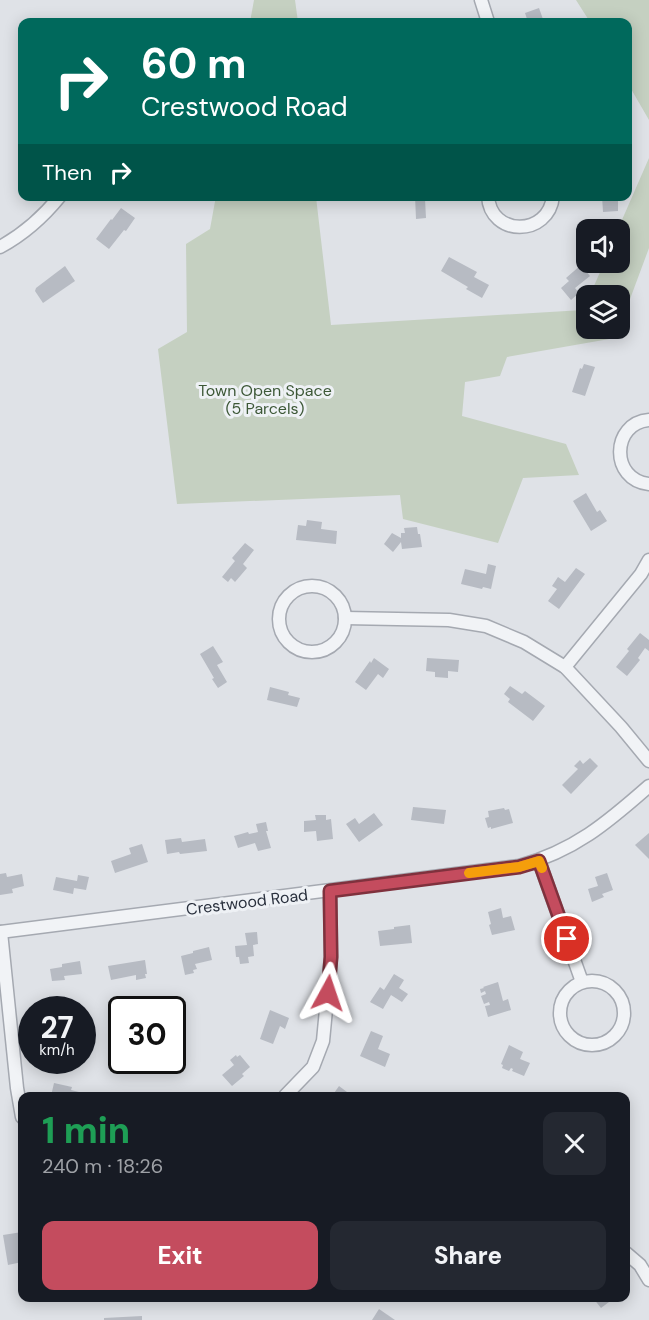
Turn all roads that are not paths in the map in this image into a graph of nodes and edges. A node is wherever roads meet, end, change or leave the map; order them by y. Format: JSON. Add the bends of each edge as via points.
{"nodes":[{"id":1,"x":481,"y":0,"type":"edge"},
{"id":2,"x":487,"y":18,"type":"edge"},
{"id":3,"x":55,"y":201,"type":"edge"},
{"id":4,"x":488,"y":201,"type":"edge"},
{"id":5,"x":553,"y":201,"type":"edge"},
{"id":6,"x":0,"y":247,"type":"edge"},
{"id":7,"x":649,"y":420,"type":"edge"},
{"id":8,"x":649,"y":484,"type":"edge"},
{"id":9,"x":649,"y":560,"type":"edge"},
{"id":10,"x":345,"y":618,"type":"junction"},
{"id":11,"x":565,"y":667,"type":"junction"},
{"id":12,"x":649,"y":761,"type":"edge"},
{"id":13,"x":649,"y":786,"type":"edge"},
{"id":14,"x":539,"y":861,"type":"junction"},
{"id":15,"x":330,"y":891,"type":"junction"},
{"id":16,"x":0,"y":932,"type":"edge"},
{"id":17,"x":582,"y":982,"type":"junction"},
{"id":18,"x":289,"y":1092,"type":"edge"},
{"id":19,"x":18,"y":1094,"type":"edge"},
{"id":20,"x":630,"y":1257,"type":"edge"},
{"id":21,"x":649,"y":1280,"type":"edge"}],
"edges":[{"from":1,"to":2,"type":"street"},
{"from":3,"to":6,"type":"street","via":[[34,224]]},
{"from":4,"to":5,"type":"street","via":[[500,220],[521,228],[542,220]]},
{"from":7,"to":8,"type":"street","via":[[627,432],[620,452],[626,472]]},
{"from":9,"to":11,"type":"street"},
{"from":10,"to":10,"type":"street","via":[[337,597],[317,586],[306,586],[286,598],[279,620],[287,641],[307,652],[318,652],[338,640]]},
{"from":10,"to":11,"type":"street","via":[[449,620],[486,626],[524,642]]},
{"from":11,"to":12,"type":"street"},
{"from":13,"to":14,"type":"street","name":"Crestwood Road","via":[[589,835]]},
{"from":14,"to":15,"type":"street","name":"Crestwood Road","via":[[519,867]]},
{"from":14,"to":17,"type":"street"},
{"from":15,"to":16,"type":"street","name":"Crestwood Road"},
{"from":15,"to":18,"type":"street","via":[[331,957],[323,1041],[312,1067]]},
{"from":16,"to":19,"type":"street"},
{"from":17,"to":17,"type":"street","via":[[603,983],[620,996],[624,1016],[607,1042],[586,1045],[576,1041],[562,1025],[565,995]]},
{"from":20,"to":21,"type":"street"}]}
